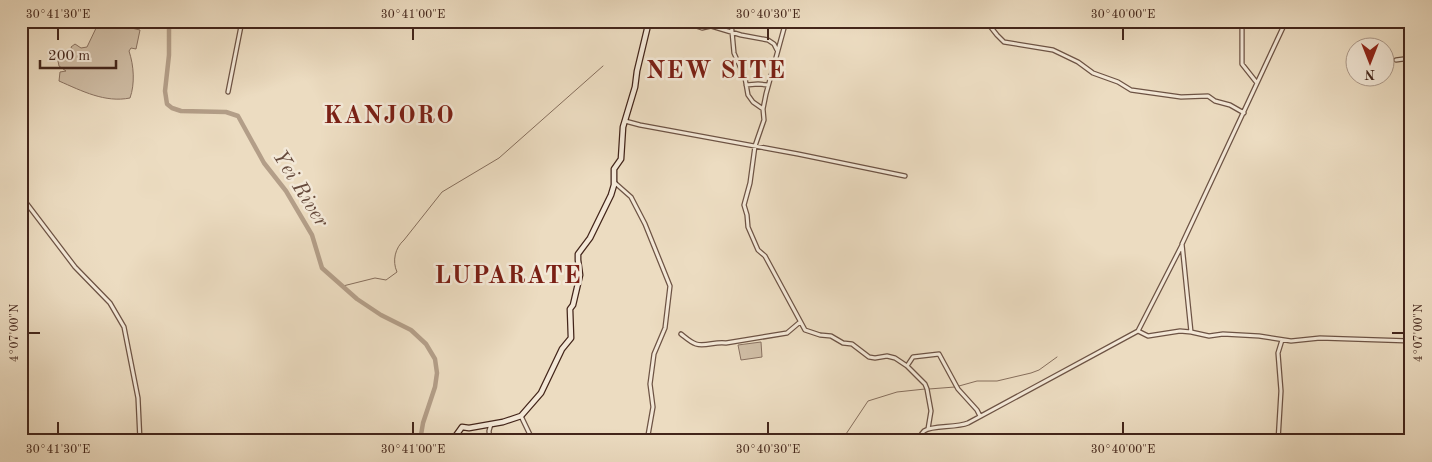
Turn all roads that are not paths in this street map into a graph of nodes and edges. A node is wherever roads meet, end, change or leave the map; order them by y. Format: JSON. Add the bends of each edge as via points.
{"nodes":[{"id":1,"x":242,"y":21,"type":"edge"},
{"id":2,"x":649,"y":21,"type":"edge"},
{"id":3,"x":681,"y":21,"type":"edge"},
{"id":4,"x":731,"y":21,"type":"edge"},
{"id":5,"x":786,"y":21,"type":"edge"},
{"id":6,"x":986,"y":21,"type":"edge"},
{"id":7,"x":1242,"y":21,"type":"edge"},
{"id":8,"x":1286,"y":21,"type":"edge"},
{"id":9,"x":730,"y":32,"type":"junction"},
{"id":10,"x":777,"y":51,"type":"junction"},
{"id":11,"x":1411,"y":58,"type":"edge"},
{"id":12,"x":1396,"y":60,"type":"dead end"},
{"id":13,"x":1257,"y":83,"type":"junction"},
{"id":14,"x":746,"y":85,"type":"junction"},
{"id":15,"x":768,"y":85,"type":"junction"},
{"id":16,"x":228,"y":92,"type":"dead end"},
{"id":17,"x":763,"y":109,"type":"junction"},
{"id":18,"x":1244,"y":113,"type":"junction"},
{"id":19,"x":625,"y":121,"type":"junction"},
{"id":20,"x":755,"y":146,"type":"junction"},
{"id":21,"x":905,"y":176,"type":"dead end"},
{"id":22,"x":614,"y":181,"type":"junction"},
{"id":23,"x":21,"y":196,"type":"edge"},
{"id":24,"x":1182,"y":244,"type":"junction"},
{"id":25,"x":800,"y":322,"type":"junction"},
{"id":26,"x":1138,"y":331,"type":"junction"},
{"id":27,"x":1191,"y":332,"type":"junction"},
{"id":28,"x":680,"y":334,"type":"dead end"},
{"id":29,"x":1282,"y":340,"type":"junction"},
{"id":30,"x":1411,"y":341,"type":"edge"},
{"id":31,"x":907,"y":366,"type":"junction"},
{"id":32,"x":521,"y":416,"type":"junction"},
{"id":33,"x":980,"y":416,"type":"junction"},
{"id":34,"x":491,"y":424,"type":"junction"},
{"id":35,"x":928,"y":429,"type":"junction"},
{"id":36,"x":140,"y":441,"type":"edge"},
{"id":37,"x":452,"y":441,"type":"edge"},
{"id":38,"x":490,"y":441,"type":"edge"},
{"id":39,"x":533,"y":441,"type":"edge"},
{"id":40,"x":647,"y":441,"type":"edge"},
{"id":41,"x":917,"y":441,"type":"edge"},
{"id":42,"x":1278,"y":441,"type":"edge"}],
"edges":[{"from":1,"to":16,"type":"street"},
{"from":2,"to":19,"type":"street"},
{"from":3,"to":9,"type":"street"},
{"from":4,"to":9,"type":"street"},
{"from":5,"to":10,"type":"street"},
{"from":6,"to":18,"type":"street","via":[[1004,42],[1052,50],[1131,90],[1180,97],[1208,96]]},
{"from":7,"to":13,"type":"street","via":[[1242,64]]},
{"from":8,"to":13,"type":"street"},
{"from":9,"to":10,"type":"street","via":[[768,40]]},
{"from":9,"to":14,"type":"street"},
{"from":10,"to":15,"type":"street"},
{"from":11,"to":12,"type":"street"},
{"from":13,"to":18,"type":"street"},
{"from":14,"to":15,"type":"street"},
{"from":14,"to":17,"type":"street","via":[[750,99]]},
{"from":15,"to":17,"type":"street"},
{"from":17,"to":20,"type":"street","via":[[764,120]]},
{"from":18,"to":24,"type":"street"},
{"from":19,"to":20,"type":"street"},
{"from":19,"to":22,"type":"street","via":[[621,159],[614,169]]},
{"from":20,"to":21,"type":"street"},
{"from":20,"to":25,"type":"street","via":[[744,205],[748,227]]},
{"from":22,"to":32,"type":"street","via":[[603,214],[578,254],[580,272],[570,309],[571,338],[562,349],[541,393]]},
{"from":22,"to":40,"type":"street","via":[[631,197],[670,286],[665,328],[654,354],[650,384],[653,407]]},
{"from":23,"to":36,"type":"street","via":[[75,266],[110,303],[124,327],[138,398]]},
{"from":24,"to":26,"type":"street"},
{"from":24,"to":27,"type":"street"},
{"from":25,"to":28,"type":"street","via":[[787,333],[726,343],[696,344]]},
{"from":25,"to":31,"type":"street","via":[[805,330],[852,344],[875,358],[895,358]]},
{"from":26,"to":27,"type":"street","via":[[1148,336]]},
{"from":26,"to":33,"type":"street"},
{"from":27,"to":29,"type":"street"},
{"from":29,"to":30,"type":"street"},
{"from":29,"to":42,"type":"street","via":[[1278,354],[1281,391]]},
{"from":31,"to":33,"type":"street","via":[[913,358],[939,354],[958,389]]},
{"from":31,"to":35,"type":"street","via":[[927,390],[931,411]]},
{"from":32,"to":34,"type":"street"},
{"from":32,"to":39,"type":"street"},
{"from":33,"to":35,"type":"street","via":[[960,426]]},
{"from":34,"to":37,"type":"street","via":[[462,427]]},
{"from":34,"to":38,"type":"street"},
{"from":35,"to":41,"type":"street"}]}
